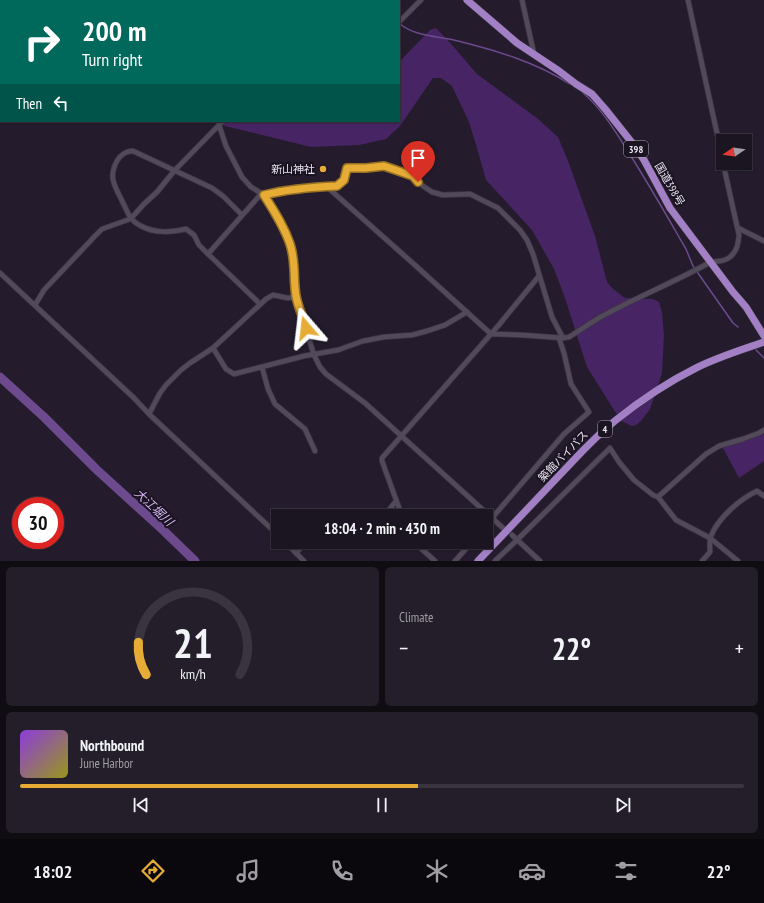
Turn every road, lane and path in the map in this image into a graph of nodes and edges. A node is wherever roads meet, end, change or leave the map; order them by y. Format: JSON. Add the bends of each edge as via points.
{"nodes":[{"id":1,"x":0,"y":0,"type":"edge"},
{"id":2,"x":8,"y":0,"type":"edge"},
{"id":3,"x":421,"y":0,"type":"edge"},
{"id":4,"x":466,"y":0,"type":"edge"},
{"id":5,"x":522,"y":0,"type":"edge"},
{"id":6,"x":688,"y":0,"type":"edge"},
{"id":7,"x":401,"y":20,"type":"edge"},
{"id":8,"x":534,"y":54,"type":"junction"},
{"id":9,"x":222,"y":122,"type":"edge"},
{"id":10,"x":219,"y":125,"type":"junction"},
{"id":11,"x":717,"y":134,"type":"edge"},
{"id":12,"x":175,"y":170,"type":"junction"},
{"id":13,"x":725,"y":170,"type":"edge"},
{"id":14,"x":326,"y":186,"type":"junction"},
{"id":15,"x":263,"y":194,"type":"junction"},
{"id":16,"x":242,"y":215,"type":"junction"},
{"id":17,"x":130,"y":219,"type":"junction"},
{"id":18,"x":738,"y":228,"type":"junction"},
{"id":19,"x":764,"y":241,"type":"edge"},
{"id":20,"x":208,"y":254,"type":"junction"},
{"id":21,"x":711,"y":262,"type":"junction"},
{"id":22,"x":0,"y":273,"type":"edge"},
{"id":23,"x":539,"y":276,"type":"junction"},
{"id":24,"x":296,"y":297,"type":"junction"},
{"id":25,"x":260,"y":304,"type":"junction"},
{"id":26,"x":35,"y":305,"type":"junction"},
{"id":27,"x":467,"y":312,"type":"junction"},
{"id":28,"x":491,"y":334,"type":"junction"},
{"id":29,"x":764,"y":336,"type":"edge"},
{"id":30,"x":561,"y":338,"type":"junction"},
{"id":31,"x":764,"y":342,"type":"edge"},
{"id":32,"x":213,"y":348,"type":"junction"},
{"id":33,"x":314,"y":355,"type":"junction"},
{"id":34,"x":262,"y":367,"type":"junction"},
{"id":35,"x":149,"y":414,"type":"junction"},
{"id":36,"x":764,"y":431,"type":"edge"},
{"id":37,"x":402,"y":436,"type":"junction"},
{"id":38,"x":315,"y":451,"type":"dead end"},
{"id":39,"x":764,"y":496,"type":"edge"},
{"id":40,"x":658,"y":497,"type":"junction"},
{"id":41,"x":396,"y":501,"type":"junction"},
{"id":42,"x":390,"y":509,"type":"edge"},
{"id":43,"x":399,"y":509,"type":"edge"},
{"id":44,"x":482,"y":509,"type":"edge"},
{"id":45,"x":493,"y":517,"type":"edge"},
{"id":46,"x":493,"y":519,"type":"edge"},
{"id":47,"x":271,"y":528,"type":"edge"},
{"id":48,"x":503,"y":528,"type":"dead end"},
{"id":49,"x":512,"y":535,"type":"dead end"},
{"id":50,"x":710,"y":538,"type":"junction"},
{"id":51,"x":517,"y":540,"type":"junction"},
{"id":52,"x":292,"y":549,"type":"edge"},
{"id":53,"x":300,"y":549,"type":"edge"},
{"id":54,"x":422,"y":549,"type":"edge"},
{"id":55,"x":466,"y":549,"type":"edge"},
{"id":56,"x":296,"y":553,"type":"junction"},
{"id":57,"x":304,"y":561,"type":"edge"},
{"id":58,"x":435,"y":561,"type":"edge"},
{"id":59,"x":455,"y":561,"type":"edge"},
{"id":60,"x":478,"y":561,"type":"edge"},
{"id":61,"x":495,"y":561,"type":"edge"},
{"id":62,"x":540,"y":561,"type":"edge"},
{"id":63,"x":702,"y":561,"type":"edge"},
{"id":64,"x":738,"y":561,"type":"edge"}],
"edges":[{"from":1,"to":2,"type":"highway"},
{"from":3,"to":7,"type":"street"},
{"from":4,"to":8,"type":"highway","name":"国道398号","number":"398"},
{"from":5,"to":8,"type":"street"},
{"from":6,"to":11,"type":"street"},
{"from":8,"to":21,"type":"highway","name":"国道398号","number":"398","via":[[592,94],[606,110],[644,160],[670,208]]},
{"from":9,"to":10,"type":"street"},
{"from":10,"to":12,"type":"street"},
{"from":10,"to":15,"type":"street","via":[[226,146],[242,177],[251,187]]},
{"from":12,"to":16,"type":"street","via":[[224,196]]},
{"from":12,"to":17,"type":"street"},
{"from":12,"to":17,"type":"street","via":[[133,151],[121,156],[113,170],[113,182]]},
{"from":13,"to":18,"type":"street"},
{"from":14,"to":15,"type":"street"},
{"from":14,"to":23,"type":"street","via":[[337,186],[344,180],[347,168],[384,166],[413,176],[432,192],[443,195],[470,194],[498,208],[520,230],[533,254]]},
{"from":14,"to":27,"type":"street"},
{"from":15,"to":16,"type":"street"},
{"from":15,"to":24,"type":"street","via":[[274,210],[291,246]]},
{"from":16,"to":20,"type":"street"},
{"from":17,"to":20,"type":"street","via":[[152,231],[186,230]]},
{"from":17,"to":26,"type":"street","via":[[102,229],[44,290]]},
{"from":18,"to":19,"type":"street"},
{"from":18,"to":21,"type":"street","via":[[738,246],[734,253],[722,262]]},
{"from":20,"to":25,"type":"street"},
{"from":21,"to":29,"type":"highway","name":"国道398号","number":"398","via":[[746,307]]},
{"from":21,"to":30,"type":"street","via":[[607,314],[568,337]]},
{"from":22,"to":26,"type":"street"},
{"from":23,"to":28,"type":"street"},
{"from":23,"to":30,"type":"street"},
{"from":24,"to":25,"type":"street","via":[[272,295]]},
{"from":24,"to":33,"type":"street"},
{"from":25,"to":32,"type":"street"},
{"from":26,"to":35,"type":"street"},
{"from":27,"to":28,"type":"street"},
{"from":27,"to":33,"type":"street","via":[[445,325],[427,331],[363,341]]},
{"from":28,"to":30,"type":"street"},
{"from":28,"to":37,"type":"street"},
{"from":30,"to":45,"type":"street","via":[[571,384],[589,412],[564,434]]},
{"from":31,"to":60,"type":"highway","name":"築館バイパス","number":"4","via":[[732,352],[696,368],[661,388],[616,420],[587,446]]},
{"from":32,"to":34,"type":"street","via":[[226,369],[234,374]]},
{"from":32,"to":35,"type":"street","via":[[190,363],[166,385]]},
{"from":33,"to":34,"type":"street"},
{"from":33,"to":37,"type":"street","via":[[326,374],[365,403]]},
{"from":34,"to":38,"type":"street","via":[[275,404],[305,429]]},
{"from":35,"to":47,"type":"street"},
{"from":36,"to":40,"type":"street","via":[[719,446],[706,454]]},
{"from":37,"to":41,"type":"street","via":[[382,458]]},
{"from":37,"to":44,"type":"street"},
{"from":39,"to":50,"type":"street","via":[[757,491],[749,494],[730,510]]},
{"from":40,"to":50,"type":"street","via":[[676,520]]},
{"from":40,"to":51,"type":"street","via":[[634,480],[610,448]]},
{"from":41,"to":42,"type":"street"},
{"from":41,"to":43,"type":"street"},
{"from":46,"to":48,"type":"street"},
{"from":49,"to":51,"type":"street"},
{"from":50,"to":63,"type":"street","via":[[710,552]]},
{"from":50,"to":64,"type":"street"},
{"from":51,"to":61,"type":"street"},
{"from":51,"to":62,"type":"street"},
{"from":52,"to":56,"type":"street"},
{"from":53,"to":56,"type":"street"},
{"from":54,"to":58,"type":"street"},
{"from":55,"to":59,"type":"street"},
{"from":56,"to":57,"type":"street"}]}
